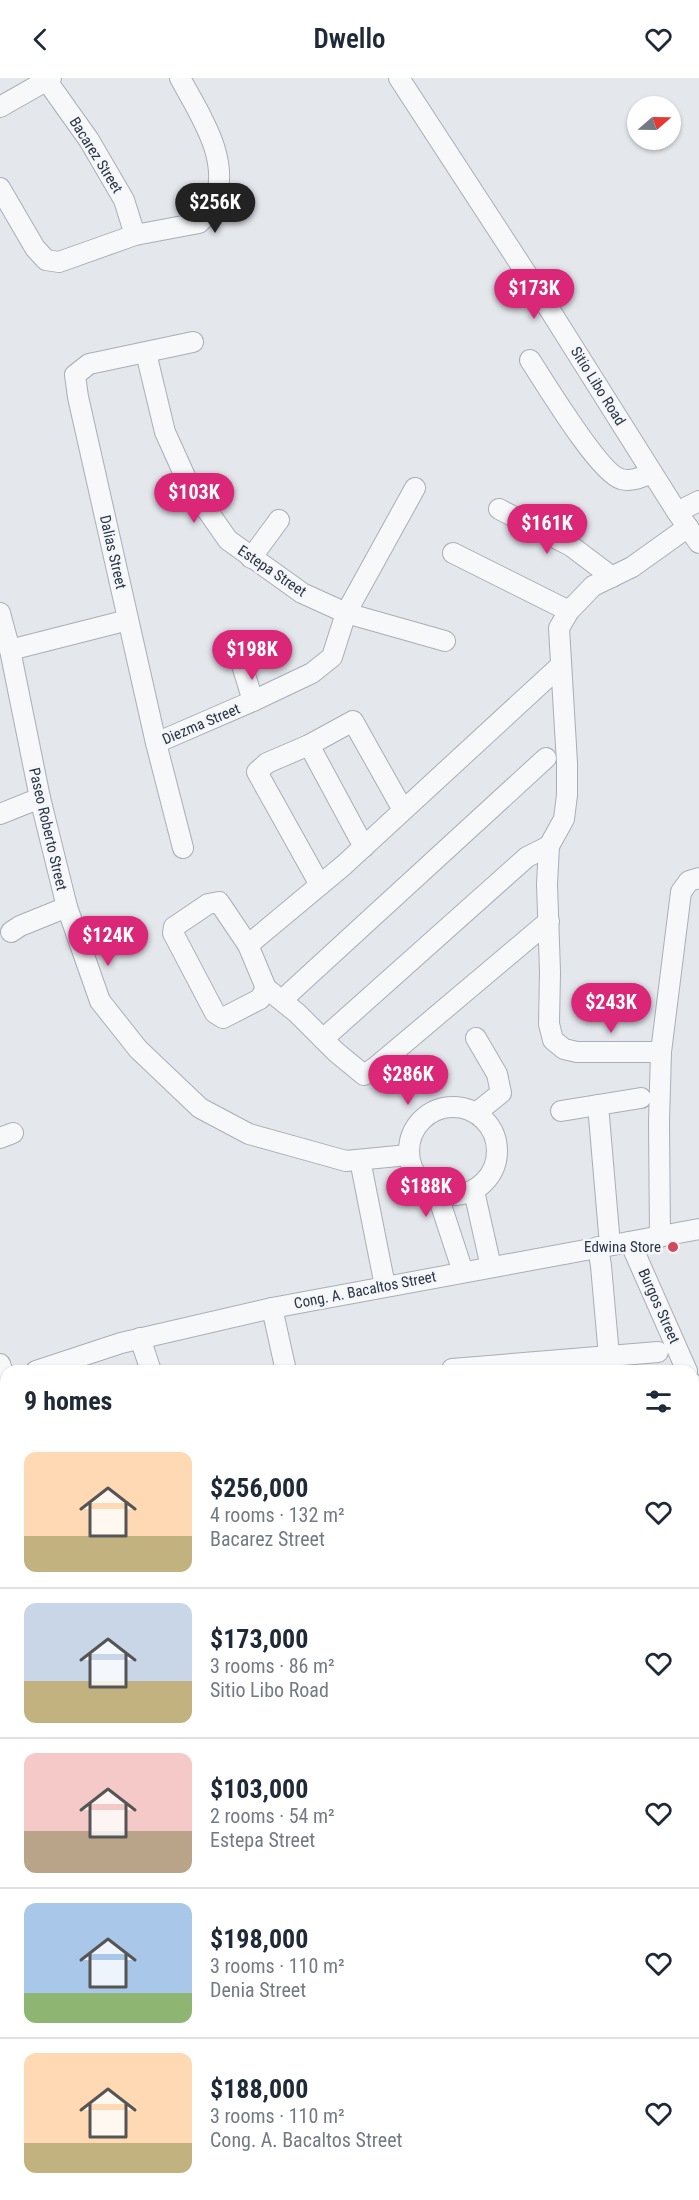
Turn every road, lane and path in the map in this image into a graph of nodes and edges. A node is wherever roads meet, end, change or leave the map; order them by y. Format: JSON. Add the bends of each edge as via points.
{"nodes":[{"id":1,"x":180,"y":78,"type":"edge"},
{"id":2,"x":399,"y":78,"type":"edge"},
{"id":3,"x":49,"y":79,"type":"edge"},
{"id":4,"x":0,"y":107,"type":"edge"},
{"id":5,"x":0,"y":189,"type":"edge"},
{"id":6,"x":135,"y":235,"type":"junction"},
{"id":7,"x":193,"y":342,"type":"dead end"},
{"id":8,"x":146,"y":353,"type":"junction"},
{"id":9,"x":530,"y":360,"type":"dead end"},
{"id":10,"x":652,"y":473,"type":"junction"},
{"id":11,"x":415,"y":488,"type":"dead end"},
{"id":12,"x":699,"y":501,"type":"edge"},
{"id":13,"x":499,"y":509,"type":"dead end"},
{"id":14,"x":279,"y":520,"type":"dead end"},
{"id":15,"x":688,"y":527,"type":"edge"},
{"id":16,"x":453,"y":553,"type":"dead end"},
{"id":17,"x":251,"y":558,"type":"junction"},
{"id":18,"x":612,"y":577,"type":"junction"},
{"id":19,"x":569,"y":611,"type":"junction"},
{"id":20,"x":0,"y":613,"type":"edge"},
{"id":21,"x":346,"y":613,"type":"junction"},
{"id":22,"x":128,"y":620,"type":"junction"},
{"id":23,"x":445,"y":641,"type":"dead end"},
{"id":24,"x":10,"y":650,"type":"junction"},
{"id":25,"x":238,"y":652,"type":"dead end"},
{"id":26,"x":560,"y":666,"type":"junction"},
{"id":27,"x":253,"y":701,"type":"junction"},
{"id":28,"x":156,"y":743,"type":"junction"},
{"id":29,"x":309,"y":745,"type":"junction"},
{"id":30,"x":546,"y":758,"type":"dead end"},
{"id":31,"x":40,"y":798,"type":"junction"},
{"id":32,"x":403,"y":810,"type":"junction"},
{"id":33,"x":0,"y":814,"type":"edge"},
{"id":34,"x":549,"y":846,"type":"junction"},
{"id":35,"x":364,"y":847,"type":"junction"},
{"id":36,"x":183,"y":848,"type":"dead end"},
{"id":37,"x":699,"y":878,"type":"edge"},
{"id":38,"x":320,"y":885,"type":"junction"},
{"id":39,"x":67,"y":907,"type":"junction"},
{"id":40,"x":549,"y":921,"type":"junction"},
{"id":41,"x":11,"y":932,"type":"dead end"},
{"id":42,"x":248,"y":945,"type":"junction"},
{"id":43,"x":266,"y":988,"type":"junction"},
{"id":44,"x":282,"y":1000,"type":"junction"},
{"id":45,"x":476,"y":1038,"type":"dead end"},
{"id":46,"x":323,"y":1039,"type":"junction"},
{"id":47,"x":661,"y":1052,"type":"junction"},
{"id":48,"x":641,"y":1098,"type":"dead end"},
{"id":49,"x":598,"y":1105,"type":"junction"},
{"id":50,"x":561,"y":1111,"type":"dead end"},
{"id":51,"x":476,"y":1113,"type":"junction"},
{"id":52,"x":408,"y":1155,"type":"junction"},
{"id":53,"x":360,"y":1160,"type":"junction"},
{"id":54,"x":474,"y":1191,"type":"junction"},
{"id":55,"x":437,"y":1193,"type":"junction"},
{"id":56,"x":699,"y":1229,"type":"edge"},
{"id":57,"x":660,"y":1237,"type":"junction"},
{"id":58,"x":630,"y":1242,"type":"junction"},
{"id":59,"x":604,"y":1246,"type":"junction"},
{"id":60,"x":491,"y":1267,"type":"junction"},
{"id":61,"x":463,"y":1272,"type":"junction"},
{"id":62,"x":385,"y":1286,"type":"junction"},
{"id":63,"x":272,"y":1308,"type":"junction"},
{"id":64,"x":140,"y":1338,"type":"junction"},
{"id":65,"x":658,"y":1352,"type":"dead end"},
{"id":66,"x":609,"y":1356,"type":"junction"},
{"id":67,"x":54,"y":1365,"type":"edge"},
{"id":68,"x":149,"y":1365,"type":"edge"},
{"id":69,"x":285,"y":1365,"type":"edge"},
{"id":70,"x":575,"y":1365,"type":"edge"},
{"id":71,"x":684,"y":1365,"type":"edge"}],
"edges":[{"from":1,"to":6,"type":"street","via":[[212,137],[219,191],[213,207],[199,223]]},
{"from":2,"to":10,"type":"street","name":"Sitio Libo Road"},
{"from":3,"to":4,"type":"street"},
{"from":3,"to":6,"type":"street","name":"Bacarez Street","via":[[124,200]]},
{"from":5,"to":6,"type":"street","via":[[34,248],[46,260],[59,262]]},
{"from":7,"to":8,"type":"street","name":"Dalias Street"},
{"from":8,"to":17,"type":"street","name":"Estepa Street","via":[[165,432],[188,483],[228,540]]},
{"from":8,"to":22,"type":"street","name":"Dalias Street","via":[[89,364],[75,375]]},
{"from":9,"to":10,"type":"street","via":[[610,474],[631,481]]},
{"from":10,"to":15,"type":"street","name":"Sitio Libo Road"},
{"from":11,"to":21,"type":"street"},
{"from":12,"to":15,"type":"street"},
{"from":13,"to":18,"type":"street","via":[[571,546]]},
{"from":14,"to":17,"type":"street"},
{"from":15,"to":18,"type":"street","via":[[633,567]]},
{"from":16,"to":19,"type":"street"},
{"from":17,"to":21,"type":"street","name":"Estepa Street","via":[[302,593]]},
{"from":18,"to":19,"type":"street","via":[[593,586]]},
{"from":19,"to":26,"type":"street","via":[[559,628]]},
{"from":20,"to":24,"type":"street","name":"Paseo Roberto Street"},
{"from":21,"to":23,"type":"street","name":"Estepa Street"},
{"from":21,"to":27,"type":"street","name":"Diezma Street","via":[[332,657],[312,673]]},
{"from":22,"to":24,"type":"street"},
{"from":22,"to":28,"type":"street","name":"Dalias Street"},
{"from":24,"to":31,"type":"street","name":"Paseo Roberto Street"},
{"from":25,"to":27,"type":"street"},
{"from":26,"to":32,"type":"street"},
{"from":26,"to":34,"type":"street","via":[[567,795],[564,819]]},
{"from":27,"to":28,"type":"street","name":"Diezma Street"},
{"from":28,"to":36,"type":"street","name":"Dalias Street"},
{"from":29,"to":32,"type":"street","via":[[353,721]]},
{"from":29,"to":35,"type":"street"},
{"from":29,"to":38,"type":"street","via":[[267,763],[257,772]]},
{"from":30,"to":44,"type":"street"},
{"from":31,"to":33,"type":"street"},
{"from":31,"to":39,"type":"street","name":"Paseo Roberto Street"},
{"from":32,"to":35,"type":"street"},
{"from":34,"to":40,"type":"street"},
{"from":34,"to":46,"type":"street","via":[[500,880]]},
{"from":35,"to":38,"type":"street"},
{"from":37,"to":47,"type":"street","via":[[689,881],[681,892]]},
{"from":38,"to":42,"type":"street"},
{"from":39,"to":41,"type":"street"},
{"from":39,"to":53,"type":"street","name":"Paseo Roberto Street","via":[[100,1001],[138,1049],[200,1108],[249,1134],[346,1161]]},
{"from":40,"to":46,"type":"street","via":[[364,1075]]},
{"from":40,"to":47,"type":"street","via":[[549,1024],[553,1040],[564,1049],[583,1053]]},
{"from":42,"to":43,"type":"street"},
{"from":42,"to":43,"type":"street","via":[[219,902],[208,904],[174,927],[173,933],[215,1013],[223,1018],[260,999]]},
{"from":43,"to":44,"type":"street"},
{"from":44,"to":46,"type":"street"},
{"from":45,"to":51,"type":"street","via":[[497,1074],[501,1093]]},
{"from":47,"to":57,"type":"street"},
{"from":48,"to":49,"type":"street"},
{"from":49,"to":50,"type":"street"},
{"from":49,"to":59,"type":"street","via":[[609,1218]]},
{"from":51,"to":52,"type":"street","via":[[461,1107],[444,1107],[429,1113],[417,1124]]},
{"from":51,"to":54,"type":"street","via":[[494,1133],[497,1146],[492,1172]]},
{"from":52,"to":53,"type":"street","name":"Paseo Roberto Street"},
{"from":52,"to":55,"type":"street","via":[[413,1171]]},
{"from":53,"to":62,"type":"street"},
{"from":54,"to":55,"type":"street","via":[[456,1196]]},
{"from":54,"to":60,"type":"street"},
{"from":55,"to":61,"type":"street"},
{"from":56,"to":57,"type":"street","name":"Cong. A. Bacaltos Street"},
{"from":57,"to":58,"type":"street","name":"Cong. A. Bacaltos Street"},
{"from":58,"to":59,"type":"street","name":"Cong. A. Bacaltos Street"},
{"from":58,"to":71,"type":"street","name":"Burgos Street"},
{"from":59,"to":60,"type":"street","name":"Cong. A. Bacaltos Street"},
{"from":59,"to":66,"type":"street"},
{"from":60,"to":61,"type":"street","name":"Cong. A. Bacaltos Street"},
{"from":61,"to":62,"type":"street","name":"Cong. A. Bacaltos Street"},
{"from":62,"to":63,"type":"street","name":"Cong. A. Bacaltos Street"},
{"from":63,"to":64,"type":"street","name":"Cong. A. Bacaltos Street"},
{"from":63,"to":69,"type":"street"},
{"from":64,"to":67,"type":"street","name":"Cong. A. Bacaltos Street"},
{"from":64,"to":68,"type":"street"},
{"from":65,"to":66,"type":"street"},
{"from":66,"to":70,"type":"street"}]}
